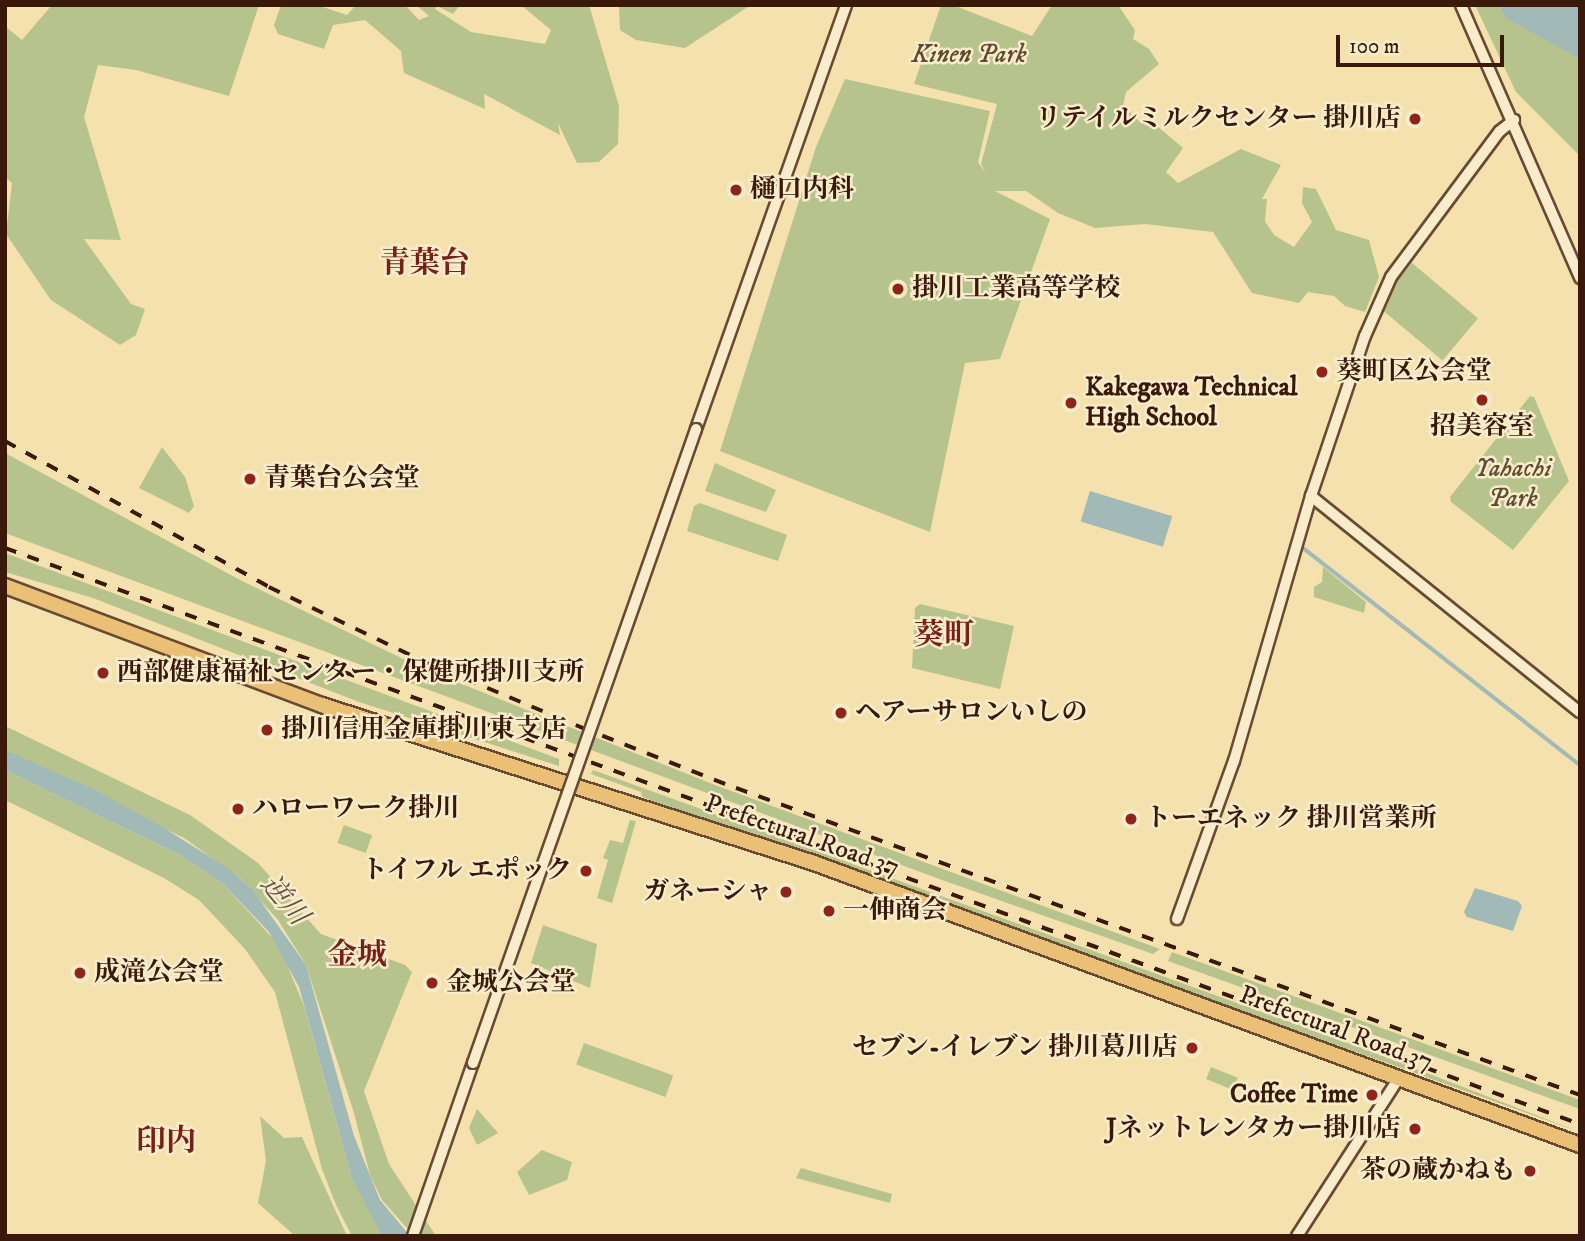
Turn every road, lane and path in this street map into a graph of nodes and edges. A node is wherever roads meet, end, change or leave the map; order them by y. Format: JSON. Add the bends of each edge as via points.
{"nodes":[{"id":1,"x":846,"y":5,"type":"edge"},
{"id":2,"x":1461,"y":5,"type":"edge"},
{"id":3,"x":1514,"y":120,"type":"junction"},
{"id":4,"x":1580,"y":278,"type":"edge"},
{"id":5,"x":1311,"y":496,"type":"junction"},
{"id":6,"x":5,"y":586,"type":"edge"},
{"id":7,"x":1580,"y":712,"type":"edge"},
{"id":8,"x":1177,"y":919,"type":"dead end"},
{"id":9,"x":1399,"y":1078,"type":"junction"},
{"id":10,"x":1580,"y":1145,"type":"edge"},
{"id":11,"x":413,"y":1236,"type":"edge"},
{"id":12,"x":1297,"y":1236,"type":"edge"}],
"edges":[{"from":1,"to":11,"type":"street","bridge":true},
{"from":2,"to":3,"type":"street"},
{"from":3,"to":4,"type":"street"},
{"from":3,"to":5,"type":"street","via":[[1500,131],[1391,277],[1365,336]]},
{"from":5,"to":7,"type":"street"},
{"from":5,"to":8,"type":"street","via":[[1234,761]]},
{"from":6,"to":9,"type":"main road","name":"Prefectural Road 37","via":[[334,710],[814,863]]},
{"from":9,"to":10,"type":"main road","name":"Prefectural Road 37"},
{"from":9,"to":12,"type":"street"}]}
